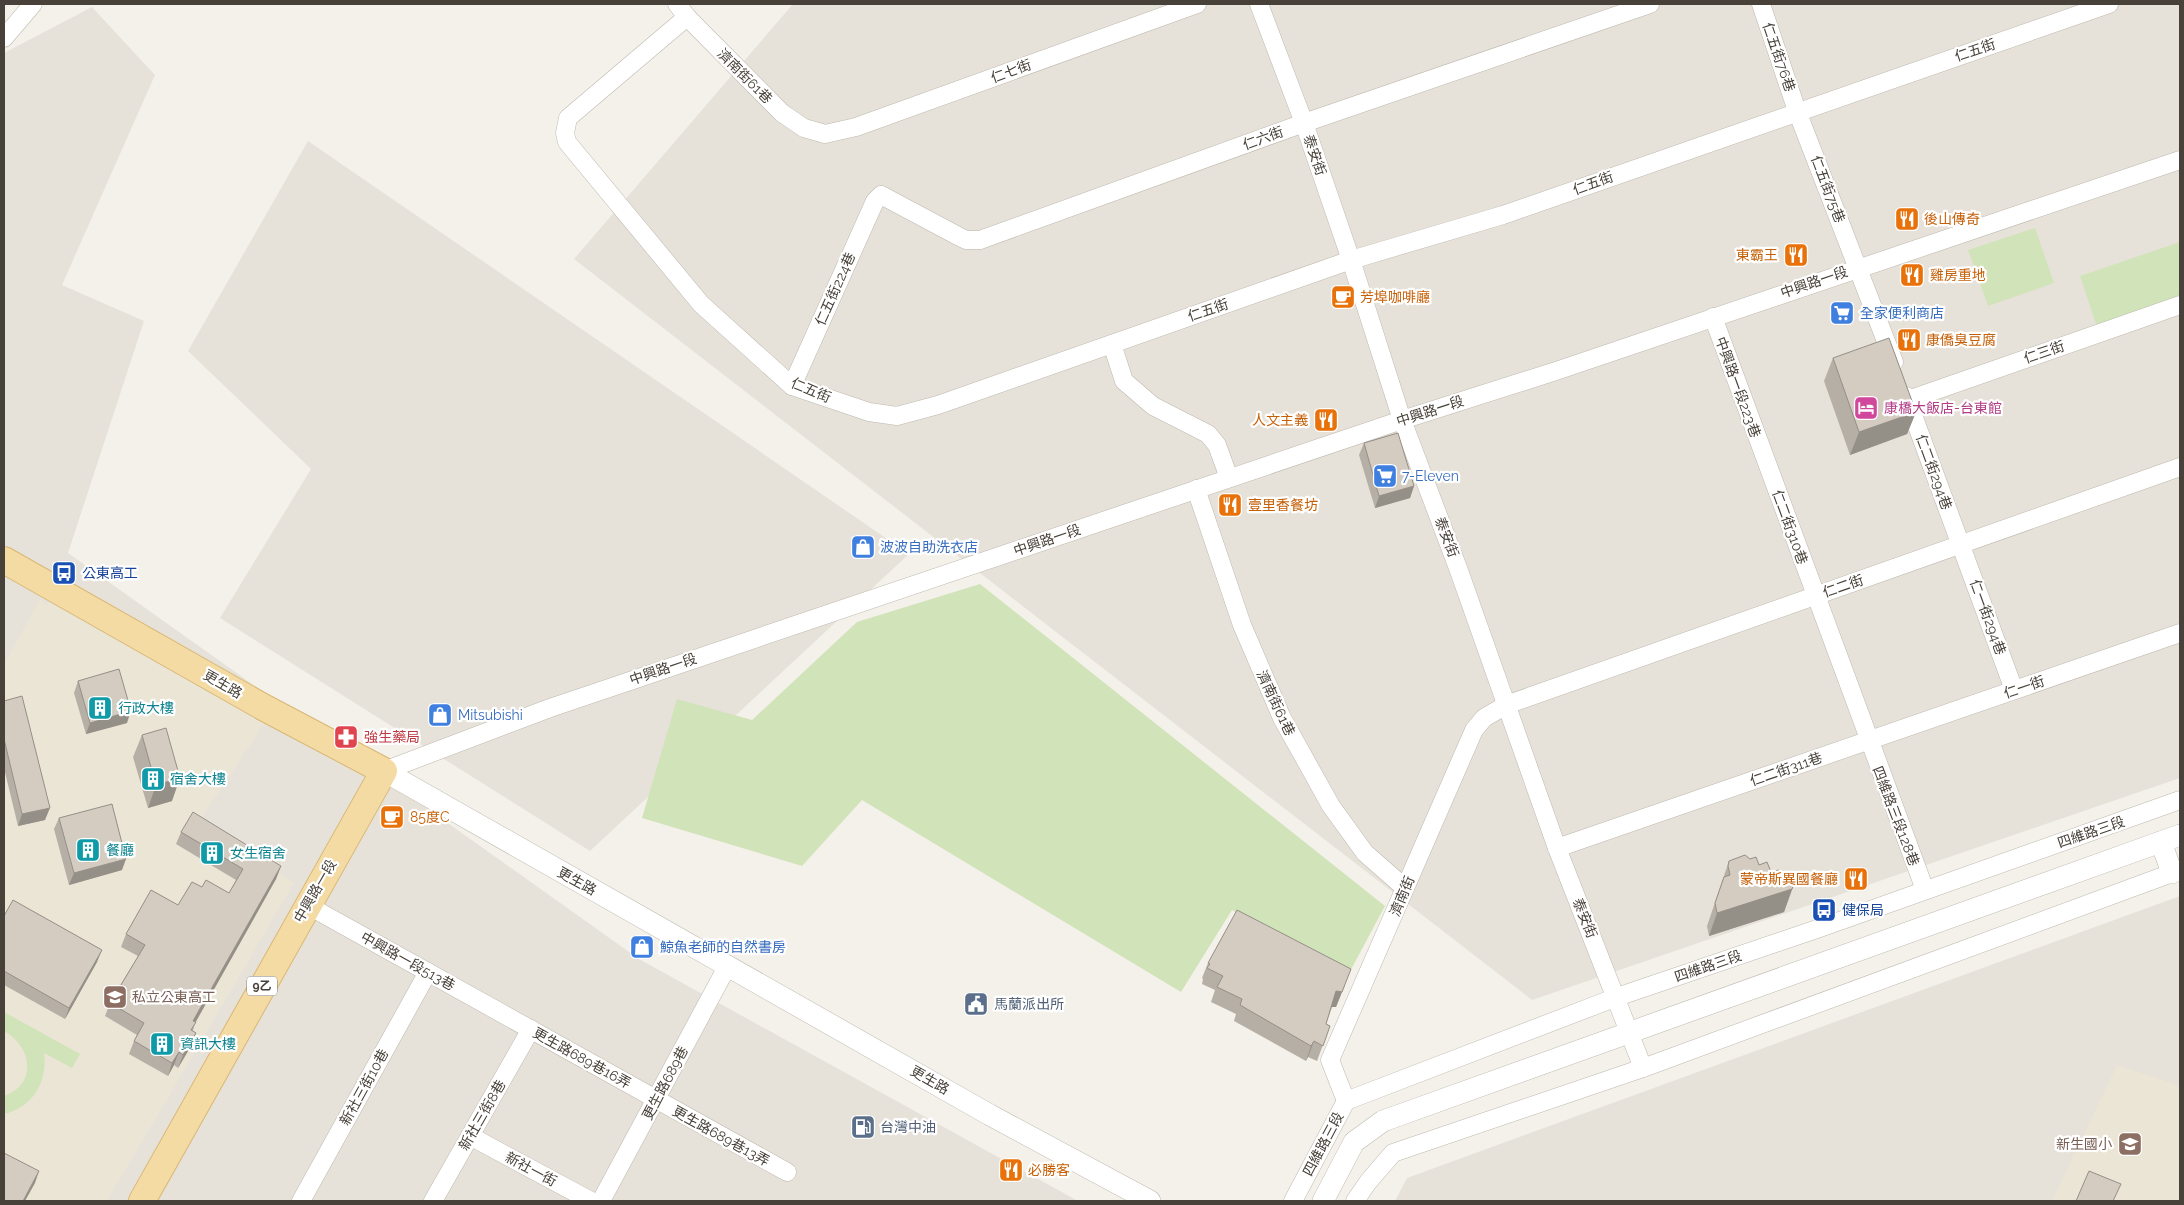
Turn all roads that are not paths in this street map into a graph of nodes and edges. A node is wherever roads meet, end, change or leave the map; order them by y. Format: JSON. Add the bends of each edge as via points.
{"nodes":[{"id":1,"x":32,"y":4,"type":"edge"},
{"id":2,"x":1197,"y":4,"type":"edge"},
{"id":3,"x":1259,"y":4,"type":"edge"},
{"id":4,"x":1650,"y":4,"type":"edge"},
{"id":5,"x":1761,"y":4,"type":"edge"},
{"id":6,"x":2109,"y":4,"type":"edge"},
{"id":7,"x":2084,"y":8,"type":"edge"},
{"id":8,"x":682,"y":10,"type":"edge"},
{"id":9,"x":4,"y":38,"type":"edge"},
{"id":10,"x":1798,"y":111,"type":"junction"},
{"id":11,"x":1304,"y":123,"type":"junction"},
{"id":12,"x":825,"y":134,"type":"joint"},
{"id":13,"x":2180,"y":160,"type":"edge"},
{"id":14,"x":881,"y":196,"type":"joint"},
{"id":15,"x":1351,"y":260,"type":"junction"},
{"id":16,"x":1859,"y":267,"type":"junction"},
{"id":17,"x":2180,"y":305,"type":"edge"},
{"id":18,"x":1712,"y":317,"type":"junction"},
{"id":19,"x":1112,"y":344,"type":"junction"},
{"id":20,"x":792,"y":386,"type":"junction"},
{"id":21,"x":1908,"y":400,"type":"junction"},
{"id":22,"x":1402,"y":420,"type":"junction"},
{"id":23,"x":1764,"y":458,"type":"joint"},
{"id":24,"x":2180,"y":467,"type":"edge"},
{"id":25,"x":1229,"y":478,"type":"junction"},
{"id":26,"x":1196,"y":489,"type":"junction"},
{"id":27,"x":1961,"y":544,"type":"junction"},
{"id":28,"x":4,"y":560,"type":"edge"},
{"id":29,"x":1815,"y":596,"type":"junction"},
{"id":30,"x":2180,"y":633,"type":"edge"},
{"id":31,"x":2014,"y":690,"type":"junction"},
{"id":32,"x":1506,"y":705,"type":"junction"},
{"id":33,"x":1868,"y":741,"type":"junction"},
{"id":34,"x":384,"y":771,"type":"junction"},
{"id":35,"x":2180,"y":800,"type":"edge"},
{"id":36,"x":2170,"y":839,"type":"edge"},
{"id":37,"x":1557,"y":848,"type":"junction"},
{"id":38,"x":2176,"y":872,"type":"edge"},
{"id":39,"x":1405,"y":888,"type":"junction"},
{"id":40,"x":1925,"y":890,"type":"junction"},
{"id":41,"x":307,"y":905,"type":"junction"},
{"id":42,"x":728,"y":965,"type":"junction"},
{"id":43,"x":428,"y":972,"type":"junction"},
{"id":44,"x":1616,"y":997,"type":"junction"},
{"id":45,"x":509,"y":1018,"type":"joint"},
{"id":46,"x":531,"y":1029,"type":"junction"},
{"id":47,"x":1628,"y":1031,"type":"junction"},
{"id":48,"x":1643,"y":1068,"type":"junction"},
{"id":49,"x":656,"y":1099,"type":"junction"},
{"id":50,"x":1346,"y":1101,"type":"junction"},
{"id":51,"x":470,"y":1136,"type":"junction"},
{"id":52,"x":787,"y":1172,"type":"dead end"},
{"id":53,"x":142,"y":1201,"type":"edge"},
{"id":54,"x":301,"y":1201,"type":"edge"},
{"id":55,"x":433,"y":1201,"type":"edge"},
{"id":56,"x":591,"y":1201,"type":"edge"},
{"id":57,"x":601,"y":1201,"type":"edge"},
{"id":58,"x":1150,"y":1201,"type":"edge"},
{"id":59,"x":1293,"y":1201,"type":"edge"},
{"id":60,"x":1323,"y":1201,"type":"edge"},
{"id":61,"x":1355,"y":1201,"type":"edge"}],
"edges":[{"from":1,"to":9,"type":"street"},
{"from":2,"to":12,"type":"street","name":"仁七街","via":[[856,128]]},
{"from":3,"to":11,"type":"street","name":"泰安街"},
{"from":4,"to":11,"type":"street","name":"仁六街"},
{"from":5,"to":10,"type":"street","name":"仁五街76巷"},
{"from":6,"to":7,"type":"street","name":"仁五街"},
{"from":7,"to":10,"type":"street","name":"仁五街"},
{"from":8,"to":12,"type":"street","name":"濟南街61巷","via":[[782,114],[804,128]]},
{"from":8,"to":20,"type":"street","name":"仁五街","via":[[568,118],[564,133],[567,142],[701,304]]},
{"from":10,"to":15,"type":"street","name":"仁五街","via":[[1503,215]]},
{"from":10,"to":16,"type":"street","name":"仁五街75巷"},
{"from":11,"to":14,"type":"street","name":"仁六街","via":[[980,240],[966,240]]},
{"from":11,"to":15,"type":"street","name":"泰安街"},
{"from":13,"to":16,"type":"street","name":"中興路一段"},
{"from":14,"to":20,"type":"street","name":"仁五街224巷","via":[[875,201]]},
{"from":15,"to":19,"type":"street","name":"仁五街"},
{"from":15,"to":22,"type":"street","name":"泰安街"},
{"from":16,"to":18,"type":"street","name":"中興路一段"},
{"from":16,"to":21,"type":"street","name":"仁五街75巷"},
{"from":17,"to":21,"type":"street","name":"仁三街"},
{"from":18,"to":22,"type":"street","name":"中興路一段"},
{"from":18,"to":23,"type":"street","name":"中興路一段223巷"},
{"from":19,"to":20,"type":"street","name":"仁五街","via":[[938,405],[896,416],[870,412]]},
{"from":19,"to":25,"type":"street","via":[[1124,381],[1153,406],[1208,434],[1217,445]]},
{"from":21,"to":27,"type":"street","name":"仁二街294巷"},
{"from":22,"to":25,"type":"street","name":"中興路一段"},
{"from":22,"to":32,"type":"street","name":"泰安街"},
{"from":23,"to":29,"type":"street","name":"仁二街310巷"},
{"from":24,"to":27,"type":"street","name":"仁二街"},
{"from":25,"to":26,"type":"street","name":"中興路一段"},
{"from":26,"to":34,"type":"street","name":"中興路一段","via":[[550,708]]},
{"from":26,"to":39,"type":"street","name":"濟南街61巷","via":[[1242,625],[1282,718],[1331,806],[1365,853]]},
{"from":27,"to":29,"type":"street","name":"仁二街"},
{"from":27,"to":31,"type":"street","name":"仁一街294巷"},
{"from":28,"to":34,"type":"main road","name":"更生路","via":[[263,707]]},
{"from":29,"to":32,"type":"street","name":"仁二街"},
{"from":29,"to":33,"type":"street"},
{"from":30,"to":31,"type":"street","name":"仁一街"},
{"from":31,"to":33,"type":"street","name":"仁一街"},
{"from":32,"to":37,"type":"street","name":"泰安街"},
{"from":32,"to":39,"type":"street","name":"濟南街","via":[[1484,718],[1474,730]]},
{"from":33,"to":37,"type":"street","name":"仁二街311巷"},
{"from":33,"to":40,"type":"street","name":"四維路三段128巷"},
{"from":34,"to":41,"type":"main road","name":"中興路一段","number":"9乙"},
{"from":34,"to":42,"type":"street","name":"更生路"},
{"from":35,"to":40,"type":"street","name":"四維路三段"},
{"from":36,"to":38,"type":"street"},
{"from":36,"to":47,"type":"street","name":"四維路三段"},
{"from":37,"to":44,"type":"street","name":"泰安街"},
{"from":38,"to":48,"type":"street"},
{"from":39,"to":50,"type":"street","name":"濟南街","via":[[1330,1060]]},
{"from":40,"to":44,"type":"street","name":"四維路三段"},
{"from":41,"to":43,"type":"street","name":"中興路一段513巷"},
{"from":41,"to":53,"type":"main road","name":"中興路一段","number":"9乙"},
{"from":42,"to":49,"type":"street","name":"更生路689巷"},
{"from":42,"to":58,"type":"street","name":"更生路","via":[[982,1110]]},
{"from":43,"to":45,"type":"street","name":"中興路一段513巷"},
{"from":43,"to":54,"type":"street","name":"新社三街10巷"},
{"from":44,"to":47,"type":"street","name":"泰安街"},
{"from":44,"to":50,"type":"street","name":"四維路三段"},
{"from":45,"to":46,"type":"street","name":"更生路689巷16弄"},
{"from":46,"to":49,"type":"street","name":"更生路689巷16弄"},
{"from":46,"to":51,"type":"street","name":"新社三街8巷"},
{"from":47,"to":48,"type":"street","name":"泰安街"},
{"from":47,"to":60,"type":"street","name":"四維路三段","via":[[1383,1121],[1354,1142]]},
{"from":48,"to":61,"type":"street","via":[[1393,1153]]},
{"from":49,"to":52,"type":"street","name":"更生路689巷13弄"},
{"from":49,"to":57,"type":"street","name":"更生路689巷"},
{"from":50,"to":59,"type":"street","name":"四維路三段"},
{"from":51,"to":55,"type":"street","name":"新社三街8巷"},
{"from":51,"to":56,"type":"street","name":"新社一街"}]}
